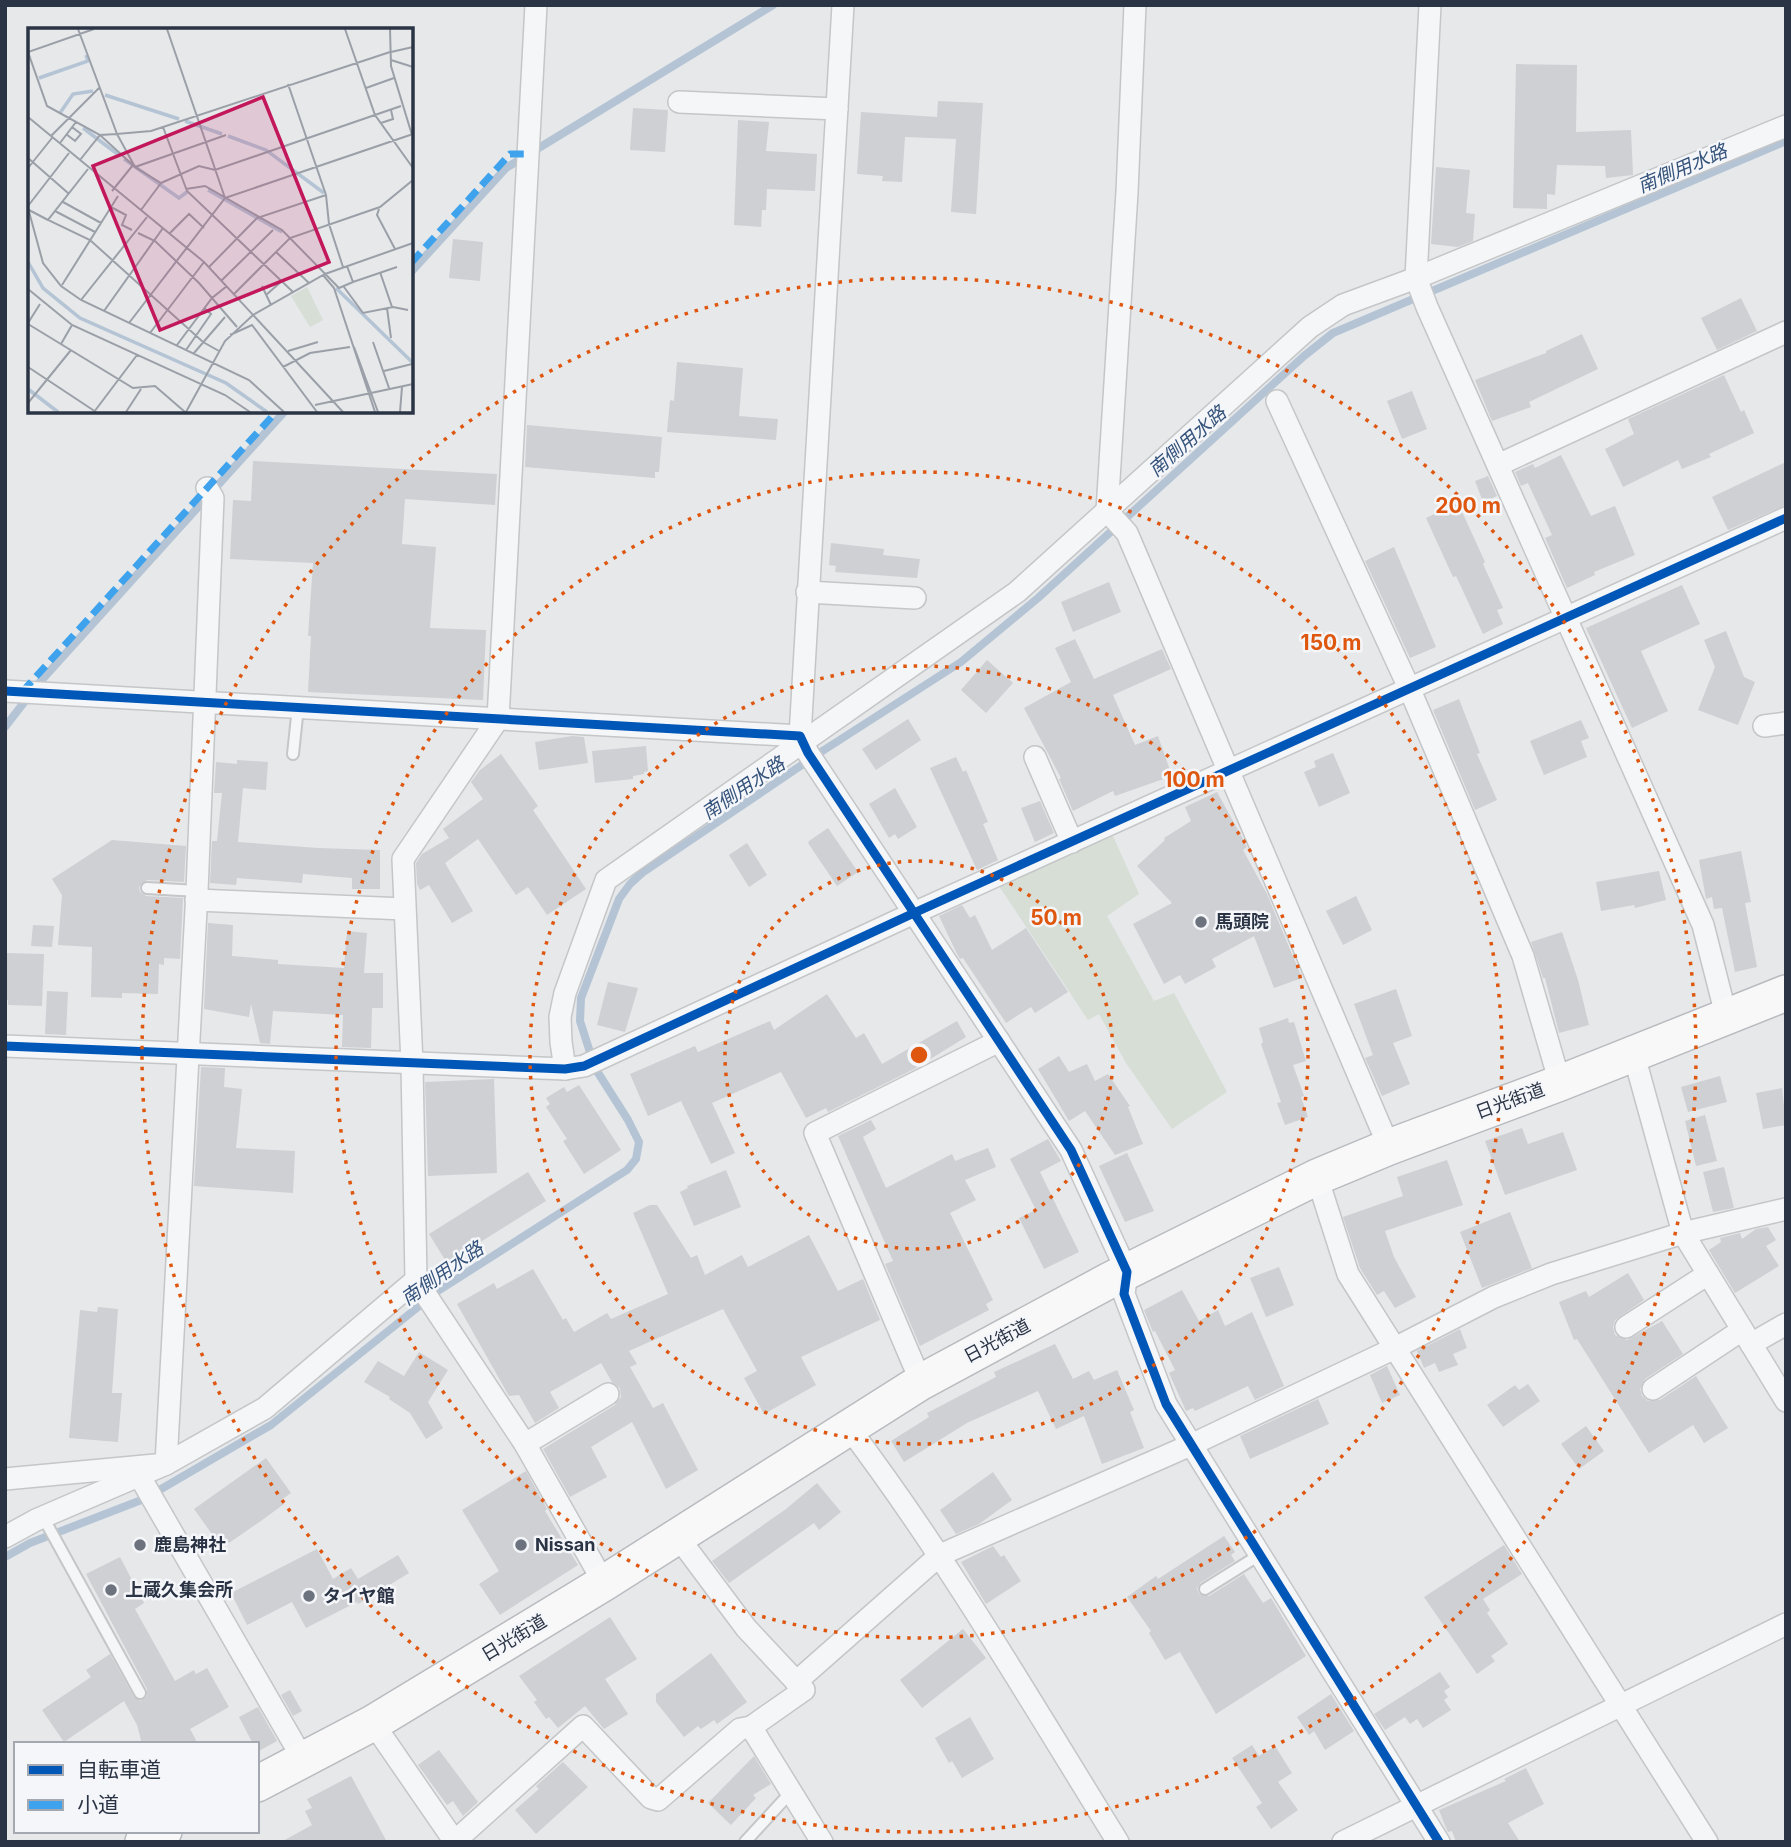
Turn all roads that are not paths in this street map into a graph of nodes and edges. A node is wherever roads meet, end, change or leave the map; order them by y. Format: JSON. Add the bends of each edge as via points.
{"nodes":[{"id":1,"x":536,"y":5,"type":"edge"},
{"id":2,"x":843,"y":5,"type":"edge"},
{"id":3,"x":1135,"y":5,"type":"edge"},
{"id":4,"x":1430,"y":5,"type":"edge"},
{"id":5,"x":679,"y":102,"type":"dead end"},
{"id":6,"x":837,"y":109,"type":"junction"},
{"id":7,"x":1786,"y":125,"type":"edge"},
{"id":8,"x":1418,"y":282,"type":"junction"},
{"id":9,"x":1786,"y":332,"type":"edge"},
{"id":10,"x":1277,"y":401,"type":"dead end"},
{"id":11,"x":1498,"y":465,"type":"junction"},
{"id":12,"x":208,"y":488,"type":"dead end"},
{"id":13,"x":1786,"y":518,"type":"edge"},
{"id":14,"x":1116,"y":521,"type":"junction"},
{"id":15,"x":807,"y":592,"type":"junction"},
{"id":16,"x":915,"y":598,"type":"dead end"},
{"id":17,"x":1567,"y":618,"type":"junction"},
{"id":18,"x":1410,"y":690,"type":"junction"},
{"id":19,"x":5,"y":691,"type":"edge"},
{"id":20,"x":205,"y":701,"type":"junction"},
{"id":21,"x":298,"y":706,"type":"junction"},
{"id":22,"x":498,"y":719,"type":"junction"},
{"id":23,"x":1786,"y":723,"type":"edge"},
{"id":24,"x":1764,"y":726,"type":"dead end"},
{"id":25,"x":807,"y":750,"type":"junction"},
{"id":26,"x":293,"y":754,"type":"dead end"},
{"id":27,"x":1035,"y":757,"type":"dead end"},
{"id":28,"x":1228,"y":772,"type":"junction"},
{"id":29,"x":1072,"y":842,"type":"junction"},
{"id":30,"x":147,"y":888,"type":"dead end"},
{"id":31,"x":196,"y":895,"type":"junction"},
{"id":32,"x":404,"y":909,"type":"junction"},
{"id":33,"x":914,"y":913,"type":"junction"},
{"id":34,"x":1786,"y":993,"type":"edge"},
{"id":35,"x":1726,"y":1015,"type":"junction"},
{"id":36,"x":999,"y":1041,"type":"junction"},
{"id":37,"x":5,"y":1046,"type":"edge"},
{"id":38,"x":1633,"y":1052,"type":"junction"},
{"id":39,"x":188,"y":1053,"type":"junction"},
{"id":40,"x":412,"y":1064,"type":"junction"},
{"id":41,"x":575,"y":1067,"type":"junction"},
{"id":42,"x":1560,"y":1083,"type":"junction"},
{"id":43,"x":1389,"y":1147,"type":"junction"},
{"id":44,"x":1317,"y":1177,"type":"junction"},
{"id":45,"x":1786,"y":1209,"type":"edge"},
{"id":46,"x":1683,"y":1233,"type":"junction"},
{"id":47,"x":1127,"y":1272,"type":"junction"},
{"id":48,"x":1708,"y":1274,"type":"junction"},
{"id":49,"x":425,"y":1294,"type":"junction"},
{"id":50,"x":1786,"y":1324,"type":"edge"},
{"id":51,"x":1626,"y":1327,"type":"dead end"},
{"id":52,"x":1746,"y":1337,"type":"junction"},
{"id":53,"x":1393,"y":1349,"type":"junction"},
{"id":54,"x":921,"y":1382,"type":"junction"},
{"id":55,"x":1653,"y":1389,"type":"dead end"},
{"id":56,"x":608,"y":1394,"type":"dead end"},
{"id":57,"x":1786,"y":1401,"type":"edge"},
{"id":58,"x":849,"y":1428,"type":"junction"},
{"id":59,"x":526,"y":1444,"type":"junction"},
{"id":60,"x":1193,"y":1444,"type":"junction"},
{"id":61,"x":166,"y":1464,"type":"junction"},
{"id":62,"x":5,"y":1479,"type":"edge"},
{"id":63,"x":143,"y":1482,"type":"junction"},
{"id":64,"x":45,"y":1521,"type":"junction"},
{"id":65,"x":5,"y":1537,"type":"edge"},
{"id":66,"x":678,"y":1537,"type":"junction"},
{"id":67,"x":1261,"y":1554,"type":"junction"},
{"id":68,"x":940,"y":1555,"type":"junction"},
{"id":69,"x":604,"y":1583,"type":"junction"},
{"id":70,"x":1205,"y":1589,"type":"dead end"},
{"id":71,"x":1786,"y":1624,"type":"edge"},
{"id":72,"x":796,"y":1682,"type":"junction"},
{"id":73,"x":140,"y":1693,"type":"dead end"},
{"id":74,"x":1621,"y":1706,"type":"junction"},
{"id":75,"x":373,"y":1723,"type":"junction"},
{"id":76,"x":751,"y":1727,"type":"junction"},
{"id":77,"x":304,"y":1761,"type":"junction"},
{"id":78,"x":259,"y":1783,"type":"edge"},
{"id":79,"x":791,"y":1792,"type":"junction"},
{"id":80,"x":1416,"y":1805,"type":"junction"},
{"id":81,"x":160,"y":1833,"type":"edge"},
{"id":82,"x":455,"y":1841,"type":"edge"},
{"id":83,"x":143,"y":1842,"type":"edge"},
{"id":84,"x":745,"y":1842,"type":"edge"},
{"id":85,"x":822,"y":1842,"type":"edge"},
{"id":86,"x":1118,"y":1842,"type":"edge"},
{"id":87,"x":1343,"y":1842,"type":"edge"},
{"id":88,"x":1439,"y":1842,"type":"edge"},
{"id":89,"x":1707,"y":1842,"type":"edge"}],
"edges":[{"from":1,"to":22,"type":"street"},
{"from":2,"to":6,"type":"street"},
{"from":3,"to":14,"type":"street"},
{"from":4,"to":8,"type":"street"},
{"from":5,"to":6,"type":"street"},
{"from":6,"to":15,"type":"street"},
{"from":7,"to":8,"type":"street"},
{"from":8,"to":11,"type":"street"},
{"from":8,"to":14,"type":"street","via":[[1343,305],[1310,327]]},
{"from":9,"to":11,"type":"street"},
{"from":10,"to":18,"type":"street"},
{"from":11,"to":17,"type":"street"},
{"from":12,"to":20,"type":"street","via":[[213,498]]},
{"from":13,"to":17,"type":"street"},
{"from":14,"to":25,"type":"street"},
{"from":14,"to":28,"type":"street"},
{"from":15,"to":16,"type":"street"},
{"from":15,"to":25,"type":"street"},
{"from":17,"to":18,"type":"street"},
{"from":17,"to":35,"type":"street","via":[[1703,925]]},
{"from":18,"to":28,"type":"street"},
{"from":18,"to":42,"type":"street","via":[[1523,956]]},
{"from":19,"to":20,"type":"street"},
{"from":20,"to":21,"type":"street"},
{"from":20,"to":31,"type":"street"},
{"from":21,"to":22,"type":"street"},
{"from":21,"to":26,"type":"lane"},
{"from":22,"to":25,"type":"street"},
{"from":22,"to":32,"type":"street","via":[[403,859]]},
{"from":23,"to":24,"type":"street"},
{"from":25,"to":33,"type":"street"},
{"from":25,"to":41,"type":"street","via":[[606,880],[560,1017],[561,1042]]},
{"from":27,"to":29,"type":"street"},
{"from":28,"to":29,"type":"street"},
{"from":28,"to":43,"type":"street"},
{"from":29,"to":33,"type":"street"},
{"from":30,"to":31,"type":"lane"},
{"from":31,"to":32,"type":"street"},
{"from":31,"to":39,"type":"street"},
{"from":32,"to":40,"type":"street"},
{"from":33,"to":36,"type":"street"},
{"from":33,"to":41,"type":"street"},
{"from":34,"to":35,"type":"highway","name":"日光街道"},
{"from":35,"to":38,"type":"highway","name":"日光街道"},
{"from":36,"to":47,"type":"street","via":[[1070,1150]]},
{"from":36,"to":54,"type":"street","via":[[815,1133]]},
{"from":37,"to":39,"type":"street"},
{"from":38,"to":42,"type":"highway","name":"日光街道"},
{"from":38,"to":46,"type":"street"},
{"from":39,"to":40,"type":"street"},
{"from":39,"to":61,"type":"street"},
{"from":40,"to":41,"type":"street"},
{"from":40,"to":49,"type":"street"},
{"from":42,"to":43,"type":"highway","name":"日光街道"},
{"from":43,"to":44,"type":"highway","name":"日光街道"},
{"from":44,"to":47,"type":"highway","name":"日光街道"},
{"from":44,"to":53,"type":"street","via":[[1348,1274]]},
{"from":45,"to":46,"type":"street"},
{"from":46,"to":48,"type":"street"},
{"from":46,"to":53,"type":"street","via":[[1551,1274],[1494,1297]]},
{"from":47,"to":54,"type":"highway","name":"日光街道"},
{"from":47,"to":60,"type":"street","via":[[1124,1294],[1166,1404]]},
{"from":48,"to":51,"type":"street"},
{"from":48,"to":52,"type":"street"},
{"from":49,"to":59,"type":"street"},
{"from":49,"to":61,"type":"street","via":[[265,1408]]},
{"from":50,"to":52,"type":"street"},
{"from":52,"to":55,"type":"street"},
{"from":52,"to":57,"type":"street"},
{"from":53,"to":60,"type":"street"},
{"from":53,"to":74,"type":"street"},
{"from":54,"to":58,"type":"highway","name":"日光街道"},
{"from":56,"to":59,"type":"street"},
{"from":58,"to":66,"type":"highway","name":"日光街道"},
{"from":58,"to":68,"type":"street"},
{"from":59,"to":69,"type":"street"},
{"from":60,"to":67,"type":"street"},
{"from":60,"to":68,"type":"street"},
{"from":61,"to":62,"type":"street"},
{"from":61,"to":63,"type":"street"},
{"from":63,"to":64,"type":"street"},
{"from":63,"to":77,"type":"street"},
{"from":64,"to":65,"type":"street"},
{"from":64,"to":73,"type":"lane"},
{"from":66,"to":69,"type":"highway","name":"日光街道"},
{"from":66,"to":72,"type":"street","via":[[746,1628]]},
{"from":67,"to":70,"type":"lane"},
{"from":67,"to":80,"type":"street"},
{"from":68,"to":72,"type":"street"},
{"from":68,"to":86,"type":"street"},
{"from":69,"to":75,"type":"highway","name":"日光街道"},
{"from":71,"to":74,"type":"street"},
{"from":72,"to":76,"type":"street","via":[[804,1690]]},
{"from":74,"to":80,"type":"street"},
{"from":74,"to":89,"type":"street"},
{"from":75,"to":77,"type":"highway","name":"日光街道"},
{"from":75,"to":82,"type":"street"},
{"from":76,"to":79,"type":"street"},
{"from":76,"to":82,"type":"street","via":[[740,1729],[658,1800],[650,1798],[583,1726]]},
{"from":77,"to":78,"type":"highway","name":"日光街道"},
{"from":79,"to":84,"type":"lane"},
{"from":79,"to":85,"type":"street"},
{"from":80,"to":87,"type":"street"},
{"from":80,"to":88,"type":"street"},
{"from":81,"to":83,"type":"highway"}]}
